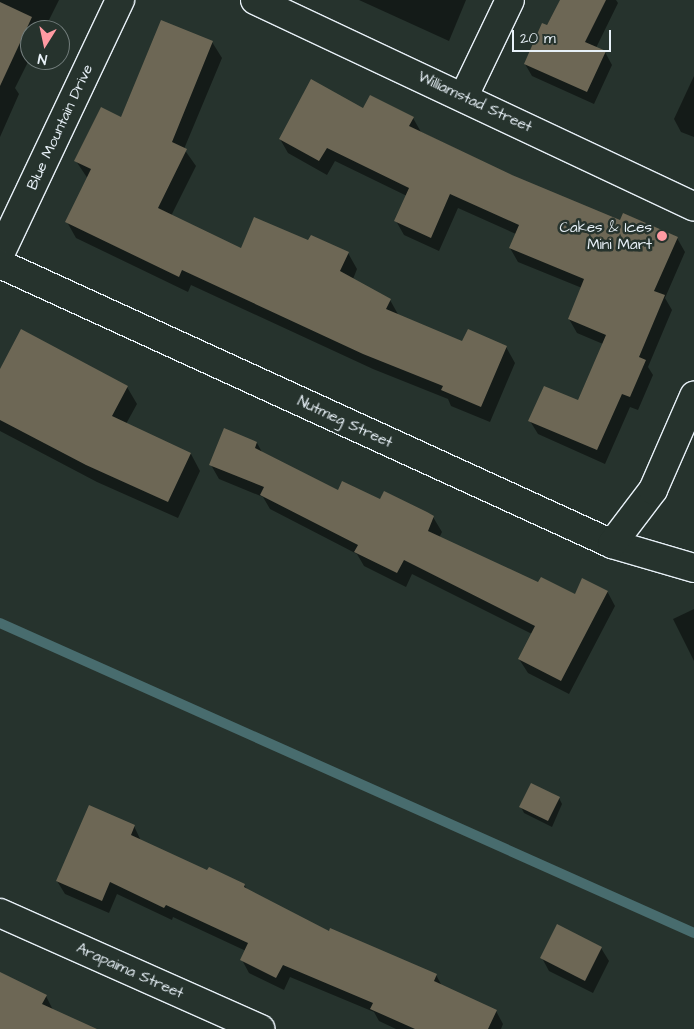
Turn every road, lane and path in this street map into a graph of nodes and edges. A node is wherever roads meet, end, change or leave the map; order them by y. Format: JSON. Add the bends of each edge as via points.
{"nodes":[{"id":1,"x":120,"y":0,"type":"edge"},
{"id":2,"x":255,"y":0,"type":"edge"},
{"id":3,"x":510,"y":0,"type":"edge"},
{"id":4,"x":464,"y":96,"type":"junction"},
{"id":5,"x":694,"y":207,"type":"edge"},
{"id":6,"x":0,"y":254,"type":"edge"},
{"id":7,"x":0,"y":264,"type":"edge"},
{"id":8,"x":694,"y":396,"type":"edge"},
{"id":9,"x":612,"y":544,"type":"junction"},
{"id":10,"x":694,"y":568,"type":"edge"},
{"id":11,"x":0,"y":913,"type":"edge"},
{"id":12,"x":260,"y":1029,"type":"edge"}],
"edges":[{"from":1,"to":6,"type":"street","name":"Blue Mountain Drive"},
{"from":2,"to":4,"type":"street","name":"Williamstad Street"},
{"from":3,"to":4,"type":"street"},
{"from":4,"to":5,"type":"street","name":"Williamstad Street"},
{"from":7,"to":9,"type":"street","name":"Nutmeg Street"},
{"from":8,"to":9,"type":"street","via":[[652,490]]},
{"from":9,"to":10,"type":"street","name":"Nutmeg Street"},
{"from":11,"to":12,"type":"street","name":"Arapaima Street"}]}
